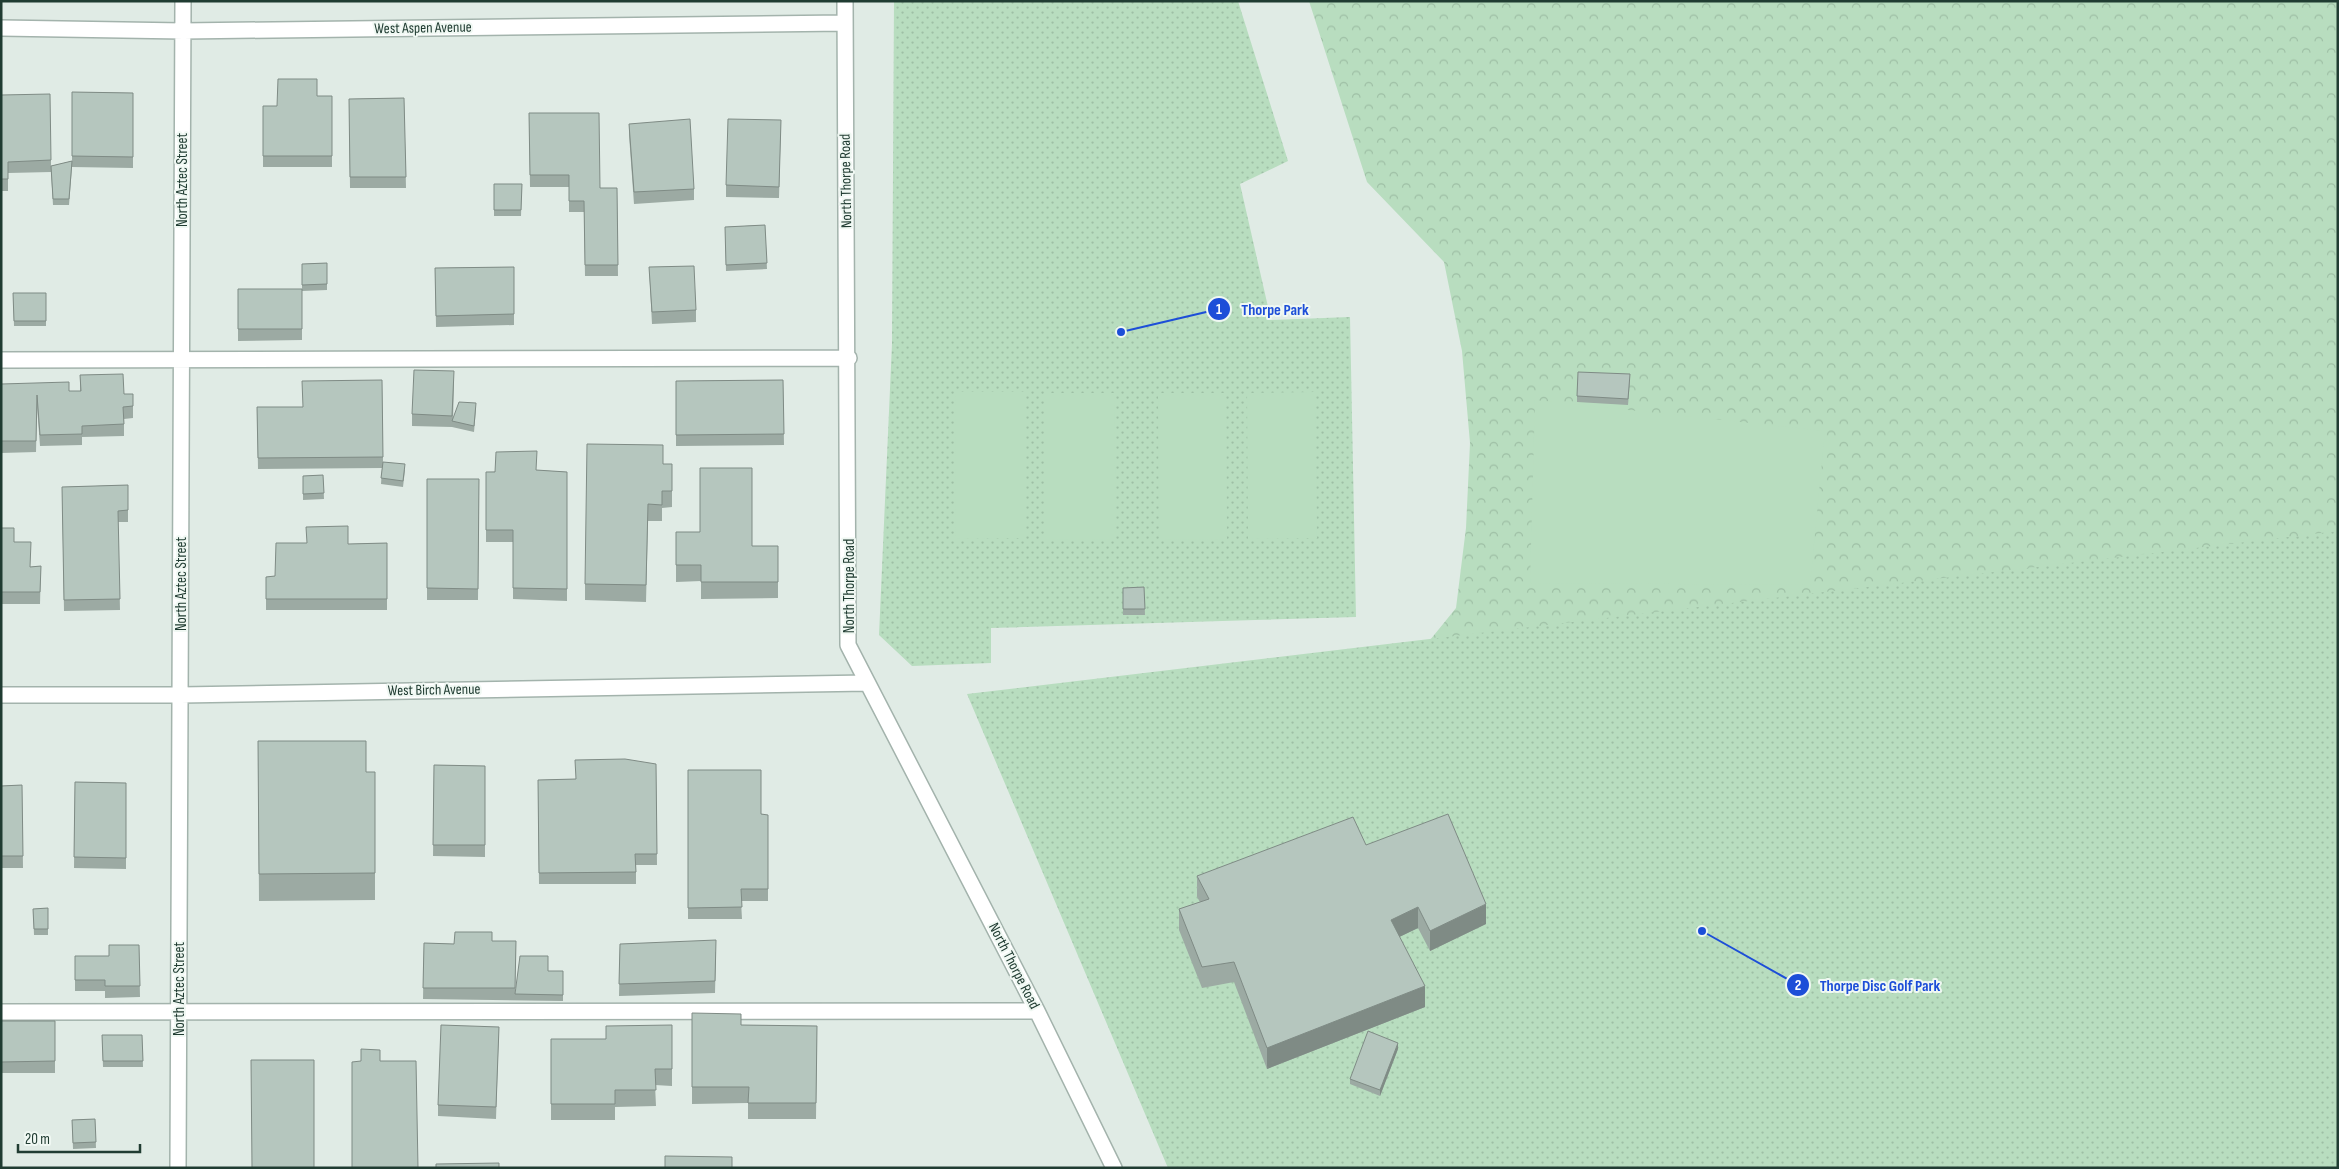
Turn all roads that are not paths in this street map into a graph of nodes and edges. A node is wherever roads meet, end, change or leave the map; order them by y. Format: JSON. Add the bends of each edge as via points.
{"nodes":[{"id":1,"x":183,"y":1,"type":"edge"},
{"id":2,"x":845,"y":1,"type":"edge"},
{"id":3,"x":844,"y":23,"type":"junction"},
{"id":4,"x":1,"y":28,"type":"edge"},
{"id":5,"x":183,"y":31,"type":"junction"},
{"id":6,"x":849,"y":358,"type":"junction"},
{"id":7,"x":181,"y":359,"type":"junction"},
{"id":8,"x":1,"y":360,"type":"edge"},
{"id":9,"x":867,"y":683,"type":"junction"},
{"id":10,"x":1,"y":695,"type":"edge"},
{"id":11,"x":181,"y":695,"type":"junction"},
{"id":12,"x":1038,"y":1011,"type":"junction"},
{"id":13,"x":1,"y":1012,"type":"edge"},
{"id":14,"x":179,"y":1012,"type":"junction"},
{"id":15,"x":178,"y":1168,"type":"edge"},
{"id":16,"x":1114,"y":1168,"type":"edge"}],
"edges":[{"from":1,"to":5,"type":"street","name":"North Aztec Street"},
{"from":2,"to":3,"type":"street","name":"North Thorpe Road"},
{"from":3,"to":5,"type":"street","name":"West Aspen Avenue"},
{"from":3,"to":6,"type":"street","name":"North Thorpe Road"},
{"from":4,"to":5,"type":"street","name":"West Aspen Avenue"},
{"from":5,"to":7,"type":"street","name":"North Aztec Street"},
{"from":6,"to":7,"type":"street"},
{"from":6,"to":9,"type":"street","name":"North Thorpe Road","via":[[848,645]]},
{"from":7,"to":8,"type":"street"},
{"from":7,"to":11,"type":"street","name":"North Aztec Street"},
{"from":9,"to":11,"type":"street","name":"West Birch Avenue"},
{"from":9,"to":12,"type":"street","name":"North Thorpe Road"},
{"from":10,"to":11,"type":"street","name":"West Birch Avenue"},
{"from":11,"to":14,"type":"street","name":"North Aztec Street"},
{"from":12,"to":14,"type":"street"},
{"from":12,"to":16,"type":"street","name":"North Thorpe Road"},
{"from":13,"to":14,"type":"street"},
{"from":14,"to":15,"type":"street","name":"North Aztec Street"}]}
